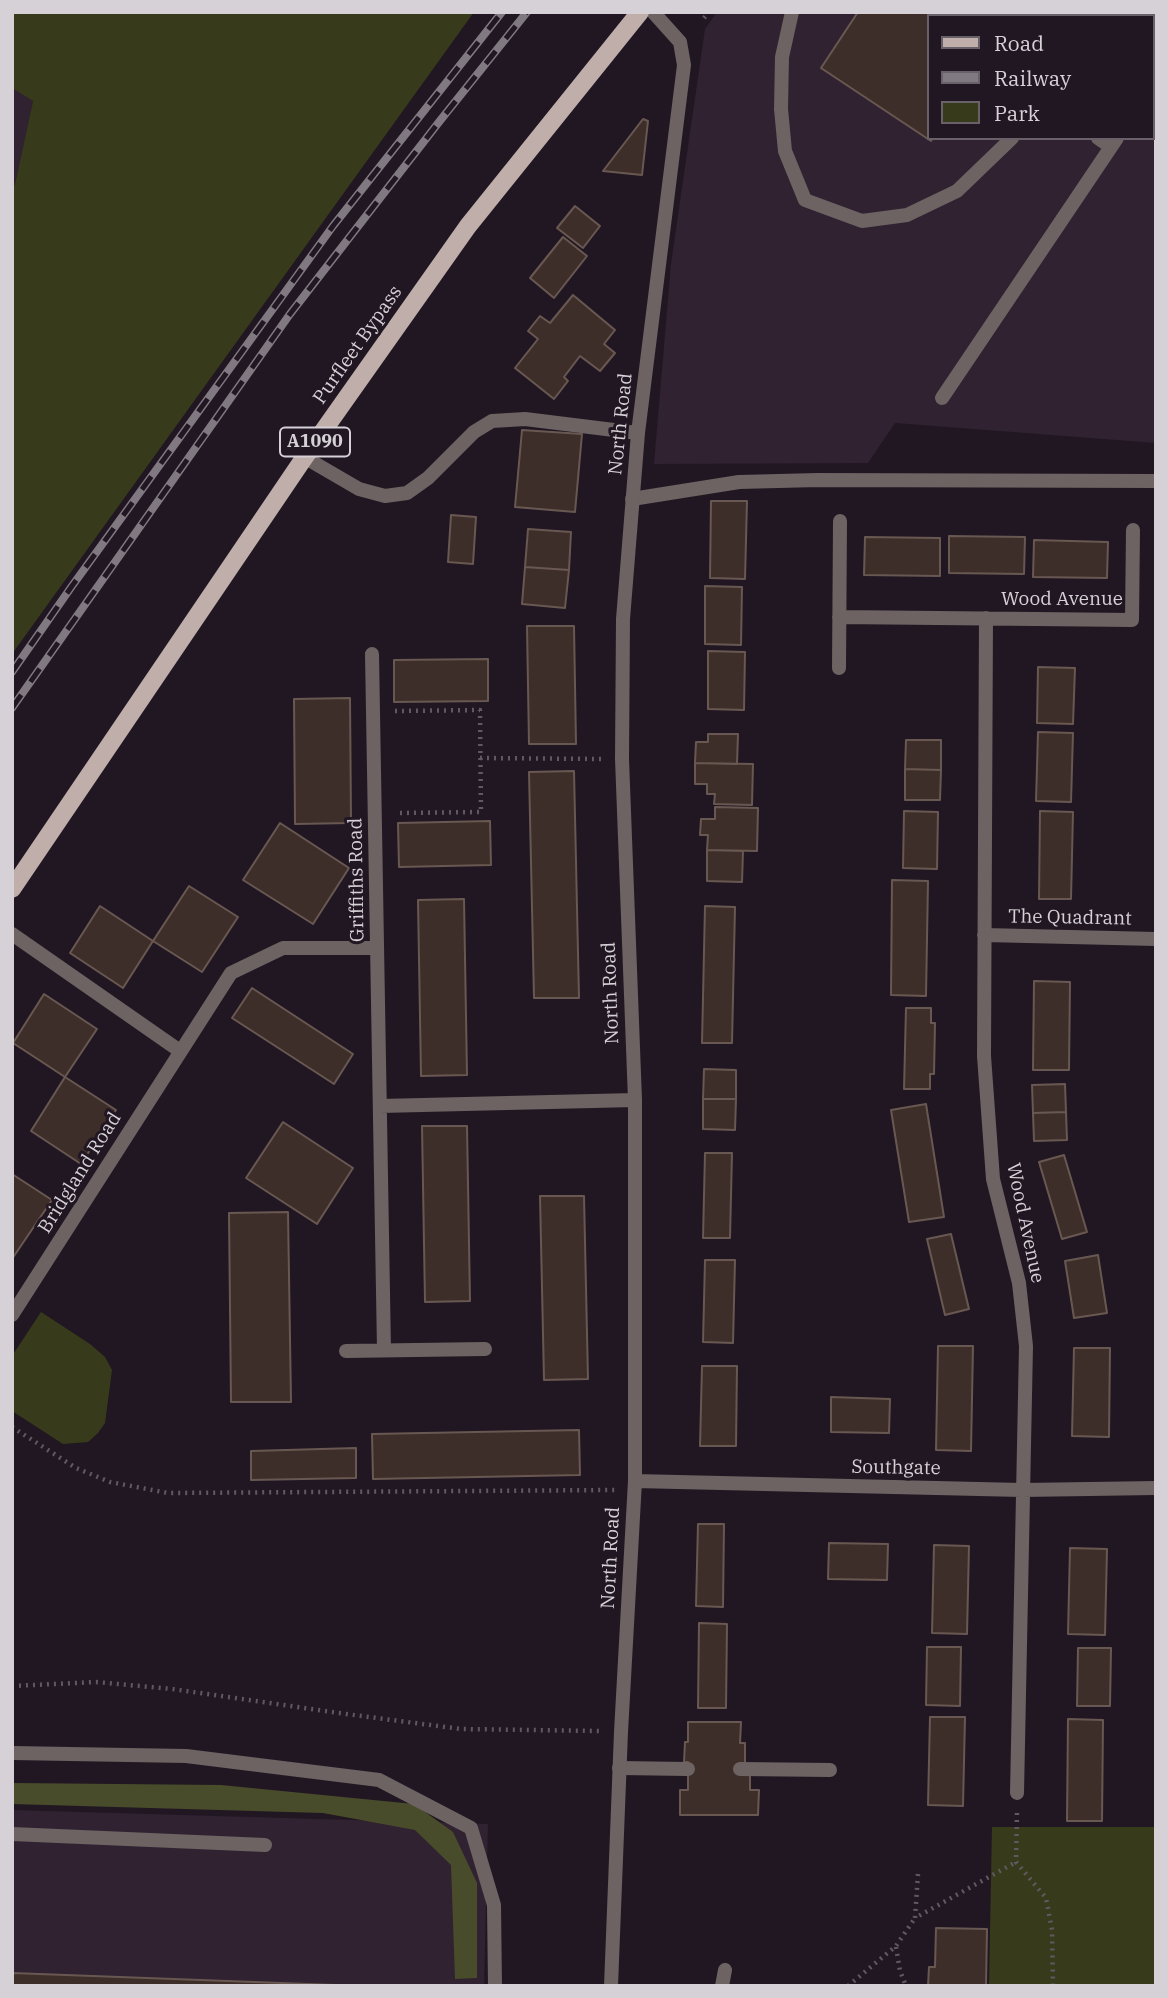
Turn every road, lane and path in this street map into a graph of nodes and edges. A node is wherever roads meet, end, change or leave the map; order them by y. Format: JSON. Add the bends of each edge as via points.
{"nodes":[{"id":1,"x":640,"y":12,"type":"edge"},
{"id":2,"x":653,"y":12,"type":"edge"},
{"id":3,"x":709,"y":12,"type":"edge"},
{"id":4,"x":793,"y":12,"type":"edge"},
{"id":5,"x":704,"y":19,"type":"dead end"},
{"id":6,"x":1010,"y":140,"type":"edge"},
{"id":7,"x":1114,"y":142,"type":"edge"},
{"id":8,"x":942,"y":398,"type":"dead end"},
{"id":9,"x":638,"y":433,"type":"junction"},
{"id":10,"x":304,"y":457,"type":"junction"},
{"id":11,"x":1156,"y":481,"type":"edge"},
{"id":12,"x":632,"y":499,"type":"junction"},
{"id":13,"x":840,"y":521,"type":"dead end"},
{"id":14,"x":1133,"y":530,"type":"dead end"},
{"id":15,"x":839,"y":617,"type":"junction"},
{"id":16,"x":986,"y":618,"type":"junction"},
{"id":17,"x":372,"y":654,"type":"dead end"},
{"id":18,"x":839,"y":668,"type":"dead end"},
{"id":19,"x":373,"y":711,"type":"junction"},
{"id":20,"x":480,"y":758,"type":"junction"},
{"id":21,"x":622,"y":759,"type":"junction"},
{"id":22,"x":375,"y":814,"type":"junction"},
{"id":23,"x":12,"y":889,"type":"edge"},
{"id":24,"x":12,"y":934,"type":"edge"},
{"id":25,"x":984,"y":935,"type":"junction"},
{"id":26,"x":1156,"y":939,"type":"edge"},
{"id":27,"x":377,"y":948,"type":"junction"},
{"id":28,"x":180,"y":1051,"type":"junction"},
{"id":29,"x":635,"y":1100,"type":"junction"},
{"id":30,"x":380,"y":1106,"type":"junction"},
{"id":31,"x":12,"y":1315,"type":"edge"},
{"id":32,"x":485,"y":1349,"type":"dead end"},
{"id":33,"x":384,"y":1350,"type":"junction"},
{"id":34,"x":346,"y":1351,"type":"dead end"},
{"id":35,"x":12,"y":1426,"type":"edge"},
{"id":36,"x":635,"y":1485,"type":"junction"},
{"id":37,"x":1156,"y":1488,"type":"edge"},
{"id":38,"x":1022,"y":1490,"type":"junction"},
{"id":39,"x":12,"y":1686,"type":"edge"},
{"id":40,"x":621,"y":1732,"type":"junction"},
{"id":41,"x":12,"y":1752,"type":"edge"},
{"id":42,"x":619,"y":1768,"type":"junction"},
{"id":43,"x":688,"y":1769,"type":"dead end"},
{"id":44,"x":740,"y":1769,"type":"dead end"},
{"id":45,"x":830,"y":1770,"type":"dead end"},
{"id":46,"x":1017,"y":1793,"type":"joint"},
{"id":47,"x":12,"y":1834,"type":"edge"},
{"id":48,"x":265,"y":1845,"type":"dead end"},
{"id":49,"x":1016,"y":1862,"type":"junction"},
{"id":50,"x":918,"y":1874,"type":"dead end"},
{"id":51,"x":915,"y":1918,"type":"junction"},
{"id":52,"x":896,"y":1946,"type":"junction"},
{"id":53,"x":725,"y":1970,"type":"dead end"},
{"id":54,"x":495,"y":1986,"type":"edge"},
{"id":55,"x":611,"y":1986,"type":"edge"},
{"id":56,"x":722,"y":1986,"type":"edge"},
{"id":57,"x":848,"y":1986,"type":"edge"},
{"id":58,"x":906,"y":1986,"type":"edge"},
{"id":59,"x":1054,"y":1986,"type":"edge"}],
"edges":[{"from":1,"to":10,"type":"main road","name":"Purfleet Bypass","number":"A1090","via":[[468,226]]},
{"from":2,"to":9,"type":"street","name":"North Road","via":[[680,42],[684,65]]},
{"from":3,"to":5,"type":"path"},
{"from":4,"to":6,"type":"street","via":[[782,58],[781,109],[785,151],[805,200],[862,221],[907,215],[957,191]]},
{"from":7,"to":8,"type":"street"},
{"from":9,"to":10,"type":"street","via":[[525,419],[492,421],[407,493],[385,496],[359,489]]},
{"from":9,"to":12,"type":"street","name":"North Road"},
{"from":10,"to":23,"type":"main road","name":"Purfleet Bypass","number":"A1090"},
{"from":11,"to":12,"type":"street","via":[[739,482]]},
{"from":12,"to":21,"type":"street","name":"North Road","via":[[623,620]]},
{"from":13,"to":15,"type":"street"},
{"from":14,"to":16,"type":"street","name":"Wood Avenue","via":[[1132,620]]},
{"from":15,"to":16,"type":"street","name":"Wood Avenue"},
{"from":15,"to":18,"type":"street"},
{"from":16,"to":25,"type":"street","name":"Wood Avenue"},
{"from":17,"to":19,"type":"street","name":"Griffiths Road"},
{"from":19,"to":20,"type":"path","via":[[480,710]]},
{"from":19,"to":22,"type":"street","name":"Griffiths Road"},
{"from":20,"to":21,"type":"path"},
{"from":20,"to":22,"type":"path","via":[[481,812]]},
{"from":21,"to":29,"type":"street","name":"North Road"},
{"from":22,"to":27,"type":"street","name":"Griffiths Road"},
{"from":24,"to":28,"type":"street"},
{"from":25,"to":26,"type":"street","name":"The Quadrant"},
{"from":25,"to":38,"type":"street","name":"Wood Avenue","via":[[984,1056],[993,1179],[1019,1283],[1026,1346]]},
{"from":27,"to":28,"type":"street","name":"Bridgland Road","via":[[283,948],[231,973]]},
{"from":27,"to":30,"type":"street","name":"Griffiths Road"},
{"from":28,"to":31,"type":"street","name":"Bridgland Road"},
{"from":29,"to":30,"type":"street"},
{"from":29,"to":36,"type":"street","name":"North Road"},
{"from":30,"to":33,"type":"street","name":"Griffiths Road"},
{"from":32,"to":33,"type":"street"},
{"from":33,"to":34,"type":"street"},
{"from":35,"to":36,"type":"path","via":[[76,1468],[110,1482],[168,1493]]},
{"from":36,"to":38,"type":"street","name":"Southgate"},
{"from":36,"to":40,"type":"street","name":"North Road"},
{"from":37,"to":38,"type":"street","name":"Southgate"},
{"from":38,"to":46,"type":"street","name":"Wood Avenue"},
{"from":39,"to":40,"type":"path","via":[[96,1682],[460,1729]]},
{"from":40,"to":42,"type":"street","name":"North Road"},
{"from":41,"to":54,"type":"street","via":[[186,1756],[379,1780],[471,1828],[494,1905]]},
{"from":42,"to":43,"type":"street"},
{"from":42,"to":55,"type":"street","name":"North Road"},
{"from":44,"to":45,"type":"street"},
{"from":46,"to":49,"type":"path"},
{"from":47,"to":48,"type":"street"},
{"from":49,"to":51,"type":"path"},
{"from":49,"to":59,"type":"path","via":[[1046,1898]]},
{"from":50,"to":51,"type":"path"},
{"from":51,"to":52,"type":"path"},
{"from":52,"to":57,"type":"path"},
{"from":52,"to":58,"type":"path"},
{"from":53,"to":56,"type":"street"}]}
